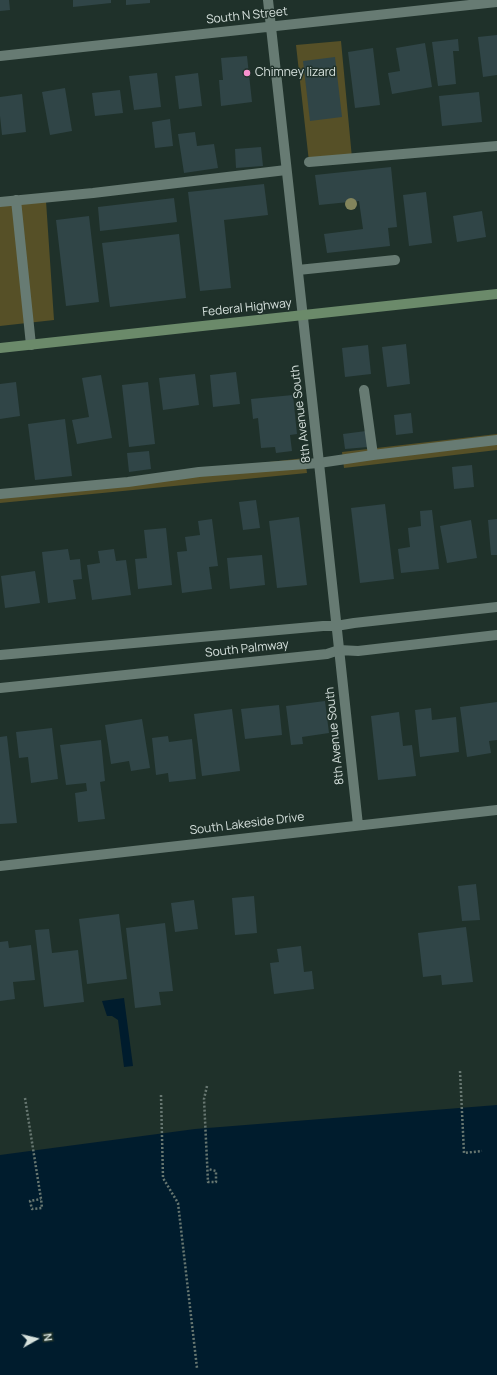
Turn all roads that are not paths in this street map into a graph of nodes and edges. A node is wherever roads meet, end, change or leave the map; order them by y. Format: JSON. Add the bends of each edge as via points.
{"nodes":[{"id":1,"x":268,"y":0,"type":"edge"},
{"id":2,"x":497,"y":2,"type":"edge"},
{"id":3,"x":271,"y":26,"type":"junction"},
{"id":4,"x":0,"y":56,"type":"edge"},
{"id":5,"x":497,"y":146,"type":"edge"},
{"id":6,"x":309,"y":162,"type":"dead end"},
{"id":7,"x":286,"y":170,"type":"junction"},
{"id":8,"x":16,"y":200,"type":"junction"},
{"id":9,"x":0,"y":202,"type":"edge"},
{"id":10,"x":395,"y":260,"type":"dead end"},
{"id":11,"x":298,"y":270,"type":"junction"},
{"id":12,"x":497,"y":294,"type":"edge"},
{"id":13,"x":302,"y":315,"type":"junction"},
{"id":14,"x":31,"y":345,"type":"junction"},
{"id":15,"x":0,"y":348,"type":"edge"},
{"id":16,"x":364,"y":390,"type":"dead end"},
{"id":17,"x":497,"y":440,"type":"edge"},
{"id":18,"x":373,"y":455,"type":"junction"},
{"id":19,"x":319,"y":463,"type":"junction"},
{"id":20,"x":0,"y":494,"type":"edge"},
{"id":21,"x":497,"y":607,"type":"edge"},
{"id":22,"x":336,"y":626,"type":"junction"},
{"id":23,"x":497,"y":635,"type":"edge"},
{"id":24,"x":339,"y":650,"type":"junction"},
{"id":25,"x":0,"y":655,"type":"edge"},
{"id":26,"x":0,"y":688,"type":"edge"},
{"id":27,"x":497,"y":810,"type":"edge"},
{"id":28,"x":358,"y":825,"type":"junction"},
{"id":29,"x":0,"y":866,"type":"edge"}],
"edges":[{"from":1,"to":3,"type":"street","name":"8th Avenue South"},
{"from":2,"to":3,"type":"street","name":"South N Street"},
{"from":3,"to":4,"type":"street","name":"South N Street"},
{"from":3,"to":7,"type":"street","name":"8th Avenue South"},
{"from":5,"to":6,"type":"street"},
{"from":7,"to":8,"type":"street"},
{"from":7,"to":11,"type":"street","name":"8th Avenue South"},
{"from":8,"to":9,"type":"street"},
{"from":8,"to":14,"type":"street"},
{"from":10,"to":11,"type":"street"},
{"from":11,"to":13,"type":"street","name":"8th Avenue South"},
{"from":12,"to":13,"type":"main road","name":"Federal Highway"},
{"from":13,"to":14,"type":"main road","name":"Federal Highway"},
{"from":13,"to":19,"type":"street","name":"8th Avenue South"},
{"from":14,"to":15,"type":"main road","name":"Federal Highway"},
{"from":16,"to":18,"type":"street"},
{"from":17,"to":18,"type":"street"},
{"from":18,"to":19,"type":"street"},
{"from":19,"to":20,"type":"street","via":[[200,472],[128,482]]},
{"from":19,"to":22,"type":"street","name":"8th Avenue South"},
{"from":21,"to":22,"type":"street","name":"South Palmway"},
{"from":22,"to":24,"type":"street","name":"8th Avenue South"},
{"from":22,"to":25,"type":"street","name":"South Palmway"},
{"from":23,"to":24,"type":"street","name":"South Palmway","via":[[358,651]]},
{"from":24,"to":26,"type":"street","name":"South Palmway","via":[[326,654]]},
{"from":24,"to":28,"type":"street","name":"8th Avenue South"},
{"from":27,"to":28,"type":"street","name":"South Lakeside Drive"},
{"from":28,"to":29,"type":"street","name":"South Lakeside Drive"}]}
